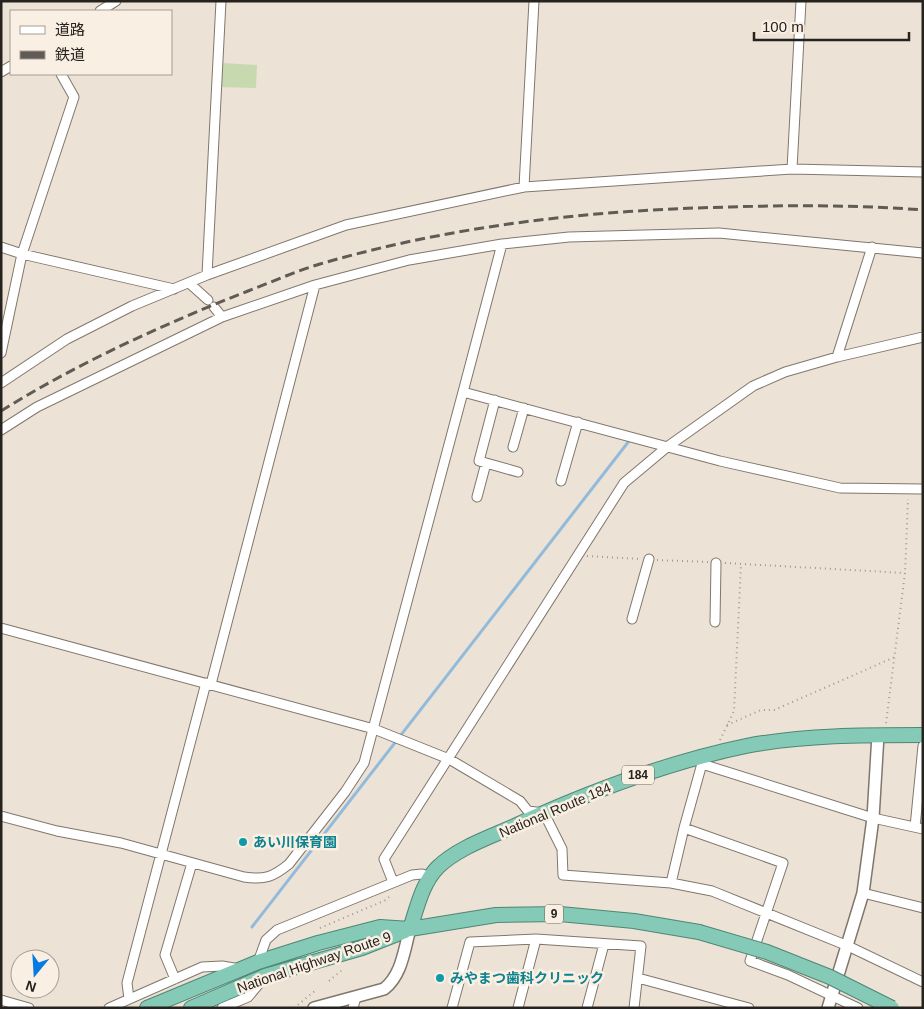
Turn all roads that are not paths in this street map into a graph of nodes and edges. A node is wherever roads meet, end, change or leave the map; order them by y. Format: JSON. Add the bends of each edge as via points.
{"nodes":[{"id":1,"x":116,"y":1,"type":"edge"},
{"id":2,"x":221,"y":1,"type":"edge"},
{"id":3,"x":534,"y":1,"type":"edge"},
{"id":4,"x":801,"y":1,"type":"edge"},
{"id":5,"x":102,"y":10,"type":"edge"},
{"id":6,"x":62,"y":75,"type":"edge"},
{"id":7,"x":792,"y":169,"type":"junction"},
{"id":8,"x":923,"y":172,"type":"edge"},
{"id":9,"x":524,"y":187,"type":"junction"},
{"id":10,"x":502,"y":244,"type":"junction"},
{"id":11,"x":1,"y":247,"type":"edge"},
{"id":12,"x":872,"y":247,"type":"junction"},
{"id":13,"x":923,"y":252,"type":"edge"},
{"id":14,"x":22,"y":254,"type":"junction"},
{"id":15,"x":207,"y":275,"type":"junction"},
{"id":16,"x":189,"y":282,"type":"junction"},
{"id":17,"x":314,"y":285,"type":"junction"},
{"id":18,"x":174,"y":289,"type":"junction"},
{"id":19,"x":222,"y":317,"type":"junction"},
{"id":20,"x":923,"y":337,"type":"edge"},
{"id":21,"x":1,"y":353,"type":"edge"},
{"id":22,"x":837,"y":357,"type":"junction"},
{"id":23,"x":1,"y":383,"type":"edge"},
{"id":24,"x":463,"y":392,"type":"junction"},
{"id":25,"x":495,"y":400,"type":"junction"},
{"id":26,"x":524,"y":408,"type":"junction"},
{"id":27,"x":578,"y":422,"type":"junction"},
{"id":28,"x":1,"y":430,"type":"edge"},
{"id":29,"x":667,"y":446,"type":"junction"},
{"id":30,"x":513,"y":448,"type":"dead end"},
{"id":31,"x":486,"y":463,"type":"junction"},
{"id":32,"x":518,"y":472,"type":"dead end"},
{"id":33,"x":561,"y":481,"type":"dead end"},
{"id":34,"x":923,"y":489,"type":"edge"},
{"id":35,"x":477,"y":497,"type":"dead end"},
{"id":36,"x":649,"y":559,"type":"road end"},
{"id":37,"x":716,"y":563,"type":"road end"},
{"id":38,"x":632,"y":618,"type":"dead end"},
{"id":39,"x":714,"y":622,"type":"dead end"},
{"id":40,"x":1,"y":628,"type":"edge"},
{"id":41,"x":208,"y":684,"type":"junction"},
{"id":42,"x":374,"y":729,"type":"junction"},
{"id":43,"x":878,"y":735,"type":"junction"},
{"id":44,"x":923,"y":735,"type":"edge"},
{"id":45,"x":923,"y":746,"type":"edge"},
{"id":46,"x":706,"y":758,"type":"junction"},
{"id":47,"x":449,"y":759,"type":"junction"},
{"id":48,"x":920,"y":784,"type":"edge"},
{"id":49,"x":544,"y":813,"type":"junction"},
{"id":50,"x":1,"y":816,"type":"edge"},
{"id":51,"x":873,"y":818,"type":"junction"},
{"id":52,"x":684,"y":828,"type":"junction"},
{"id":53,"x":919,"y":828,"type":"edge"},
{"id":54,"x":161,"y":854,"type":"junction"},
{"id":55,"x":192,"y":863,"type":"junction"},
{"id":56,"x":430,"y":876,"type":"junction"},
{"id":57,"x":392,"y":882,"type":"junction"},
{"id":58,"x":671,"y":883,"type":"junction"},
{"id":59,"x":863,"y":892,"type":"junction"},
{"id":60,"x":923,"y":908,"type":"edge"},
{"id":61,"x":765,"y":914,"type":"junction"},
{"id":62,"x":410,"y":928,"type":"junction"},
{"id":63,"x":536,"y":940,"type":"junction"},
{"id":64,"x":604,"y":944,"type":"junction"},
{"id":65,"x":848,"y":946,"type":"junction"},
{"id":66,"x":258,"y":962,"type":"junction"},
{"id":67,"x":240,"y":969,"type":"junction"},
{"id":68,"x":265,"y":976,"type":"junction"},
{"id":69,"x":638,"y":978,"type":"junction"},
{"id":70,"x":175,"y":979,"type":"junction"},
{"id":71,"x":923,"y":982,"type":"edge"},
{"id":72,"x":833,"y":994,"type":"junction"},
{"id":73,"x":129,"y":999,"type":"junction"},
{"id":74,"x":1,"y":1000,"type":"edge"},
{"id":75,"x":355,"y":1002,"type":"edge"},
{"id":76,"x":29,"y":1008,"type":"edge"},
{"id":77,"x":109,"y":1008,"type":"edge"},
{"id":78,"x":147,"y":1008,"type":"edge"},
{"id":79,"x":191,"y":1008,"type":"edge"},
{"id":80,"x":222,"y":1008,"type":"edge"},
{"id":81,"x":314,"y":1008,"type":"edge"},
{"id":82,"x":452,"y":1008,"type":"edge"},
{"id":83,"x":518,"y":1008,"type":"edge"},
{"id":84,"x":587,"y":1008,"type":"edge"},
{"id":85,"x":634,"y":1008,"type":"edge"},
{"id":86,"x":749,"y":1008,"type":"edge"},
{"id":87,"x":828,"y":1008,"type":"edge"},
{"id":88,"x":858,"y":1008,"type":"edge"},
{"id":89,"x":892,"y":1008,"type":"edge"}],
"edges":[{"from":1,"to":5,"type":"street"},
{"from":2,"to":15,"type":"street"},
{"from":3,"to":9,"type":"street"},
{"from":4,"to":7,"type":"street"},
{"from":6,"to":14,"type":"street","via":[[74,97]]},
{"from":7,"to":8,"type":"street"},
{"from":7,"to":9,"type":"street"},
{"from":9,"to":15,"type":"street","via":[[346,225]]},
{"from":10,"to":12,"type":"street","via":[[569,237],[719,233]]},
{"from":10,"to":17,"type":"street","via":[[409,260]]},
{"from":10,"to":24,"type":"street"},
{"from":11,"to":14,"type":"street"},
{"from":12,"to":13,"type":"street"},
{"from":12,"to":22,"type":"street"},
{"from":14,"to":18,"type":"street"},
{"from":14,"to":21,"type":"street"},
{"from":15,"to":16,"type":"street"},
{"from":16,"to":18,"type":"street"},
{"from":16,"to":19,"type":"street"},
{"from":17,"to":19,"type":"street"},
{"from":17,"to":41,"type":"street"},
{"from":18,"to":23,"type":"street","via":[[67,339]]},
{"from":19,"to":28,"type":"street","via":[[37,407]]},
{"from":20,"to":22,"type":"street"},
{"from":22,"to":29,"type":"street","via":[[785,372],[753,386]]},
{"from":24,"to":25,"type":"street"},
{"from":24,"to":42,"type":"street"},
{"from":25,"to":26,"type":"street"},
{"from":25,"to":31,"type":"street","via":[[479,461]]},
{"from":26,"to":27,"type":"street"},
{"from":26,"to":30,"type":"street"},
{"from":27,"to":29,"type":"street"},
{"from":27,"to":33,"type":"street"},
{"from":29,"to":34,"type":"street","via":[[840,488]]},
{"from":29,"to":47,"type":"street","via":[[624,483]]},
{"from":31,"to":32,"type":"street"},
{"from":31,"to":35,"type":"street"},
{"from":36,"to":38,"type":"street"},
{"from":37,"to":39,"type":"street"},
{"from":40,"to":41,"type":"street"},
{"from":41,"to":42,"type":"street"},
{"from":41,"to":54,"type":"street"},
{"from":42,"to":47,"type":"street"},
{"from":42,"to":55,"type":"street","via":[[364,763],[345,792],[289,864],[278,873],[261,879]]},
{"from":43,"to":44,"type":"highway","name":"National Route 184","number":"184"},
{"from":43,"to":46,"type":"highway","name":"National Route 184","number":"184","via":[[812,737],[747,746]]},
{"from":43,"to":51,"type":"street"},
{"from":45,"to":48,"type":"street"},
{"from":46,"to":49,"type":"highway","name":"National Route 184","number":"184","via":[[636,775]]},
{"from":46,"to":51,"type":"street"},
{"from":46,"to":52,"type":"street"},
{"from":47,"to":49,"type":"street","via":[[520,801],[528,811]]},
{"from":47,"to":57,"type":"street","via":[[384,859]]},
{"from":48,"to":53,"type":"street"},
{"from":49,"to":56,"type":"highway","name":"National Route 184","number":"184","via":[[446,860]]},
{"from":49,"to":58,"type":"street","via":[[562,849],[563,876]]},
{"from":50,"to":54,"type":"street"},
{"from":51,"to":53,"type":"street"},
{"from":51,"to":59,"type":"street"},
{"from":52,"to":58,"type":"street"},
{"from":52,"to":61,"type":"street","via":[[783,863]]},
{"from":54,"to":55,"type":"street"},
{"from":54,"to":73,"type":"street","via":[[127,983]]},
{"from":55,"to":70,"type":"street","via":[[165,955]]},
{"from":56,"to":57,"type":"street","via":[[412,875]]},
{"from":56,"to":62,"type":"highway","name":"National Route 184","number":"184"},
{"from":57,"to":66,"type":"street","via":[[277,930],[266,940]]},
{"from":58,"to":61,"type":"street","via":[[712,891]]},
{"from":59,"to":60,"type":"street"},
{"from":59,"to":65,"type":"street"},
{"from":61,"to":65,"type":"street"},
{"from":61,"to":72,"type":"street","via":[[750,961]]},
{"from":62,"to":66,"type":"highway","name":"National Highway Route 9","number":"9","via":[[380,927]]},
{"from":62,"to":68,"type":"highway","name":"National Highway Route 9","number":"9","via":[[362,948]]},
{"from":62,"to":75,"type":"street","via":[[392,982]]},
{"from":62,"to":89,"type":"highway","name":"National Highway Route 9","number":"9","bridge":true,"via":[[496,915],[560,914],[634,921],[699,932],[776,955]]},
{"from":63,"to":64,"type":"street"},
{"from":63,"to":82,"type":"street","via":[[470,942]]},
{"from":63,"to":83,"type":"street"},
{"from":64,"to":69,"type":"street","via":[[641,946]]},
{"from":64,"to":84,"type":"street"},
{"from":65,"to":71,"type":"street"},
{"from":65,"to":72,"type":"street"},
{"from":66,"to":67,"type":"highway","name":"National Highway Route 9","number":"9"},
{"from":67,"to":70,"type":"street","via":[[202,967]]},
{"from":67,"to":78,"type":"highway","name":"National Highway Route 9","number":"9"},
{"from":68,"to":79,"type":"highway","name":"National Highway Route 9","number":"9"},
{"from":68,"to":80,"type":"street","via":[[248,997]]},
{"from":69,"to":85,"type":"street"},
{"from":69,"to":86,"type":"street"},
{"from":70,"to":73,"type":"street"},
{"from":72,"to":87,"type":"street"},
{"from":72,"to":88,"type":"street"},
{"from":73,"to":77,"type":"street"},
{"from":74,"to":76,"type":"street"},
{"from":75,"to":81,"type":"street"}]}
